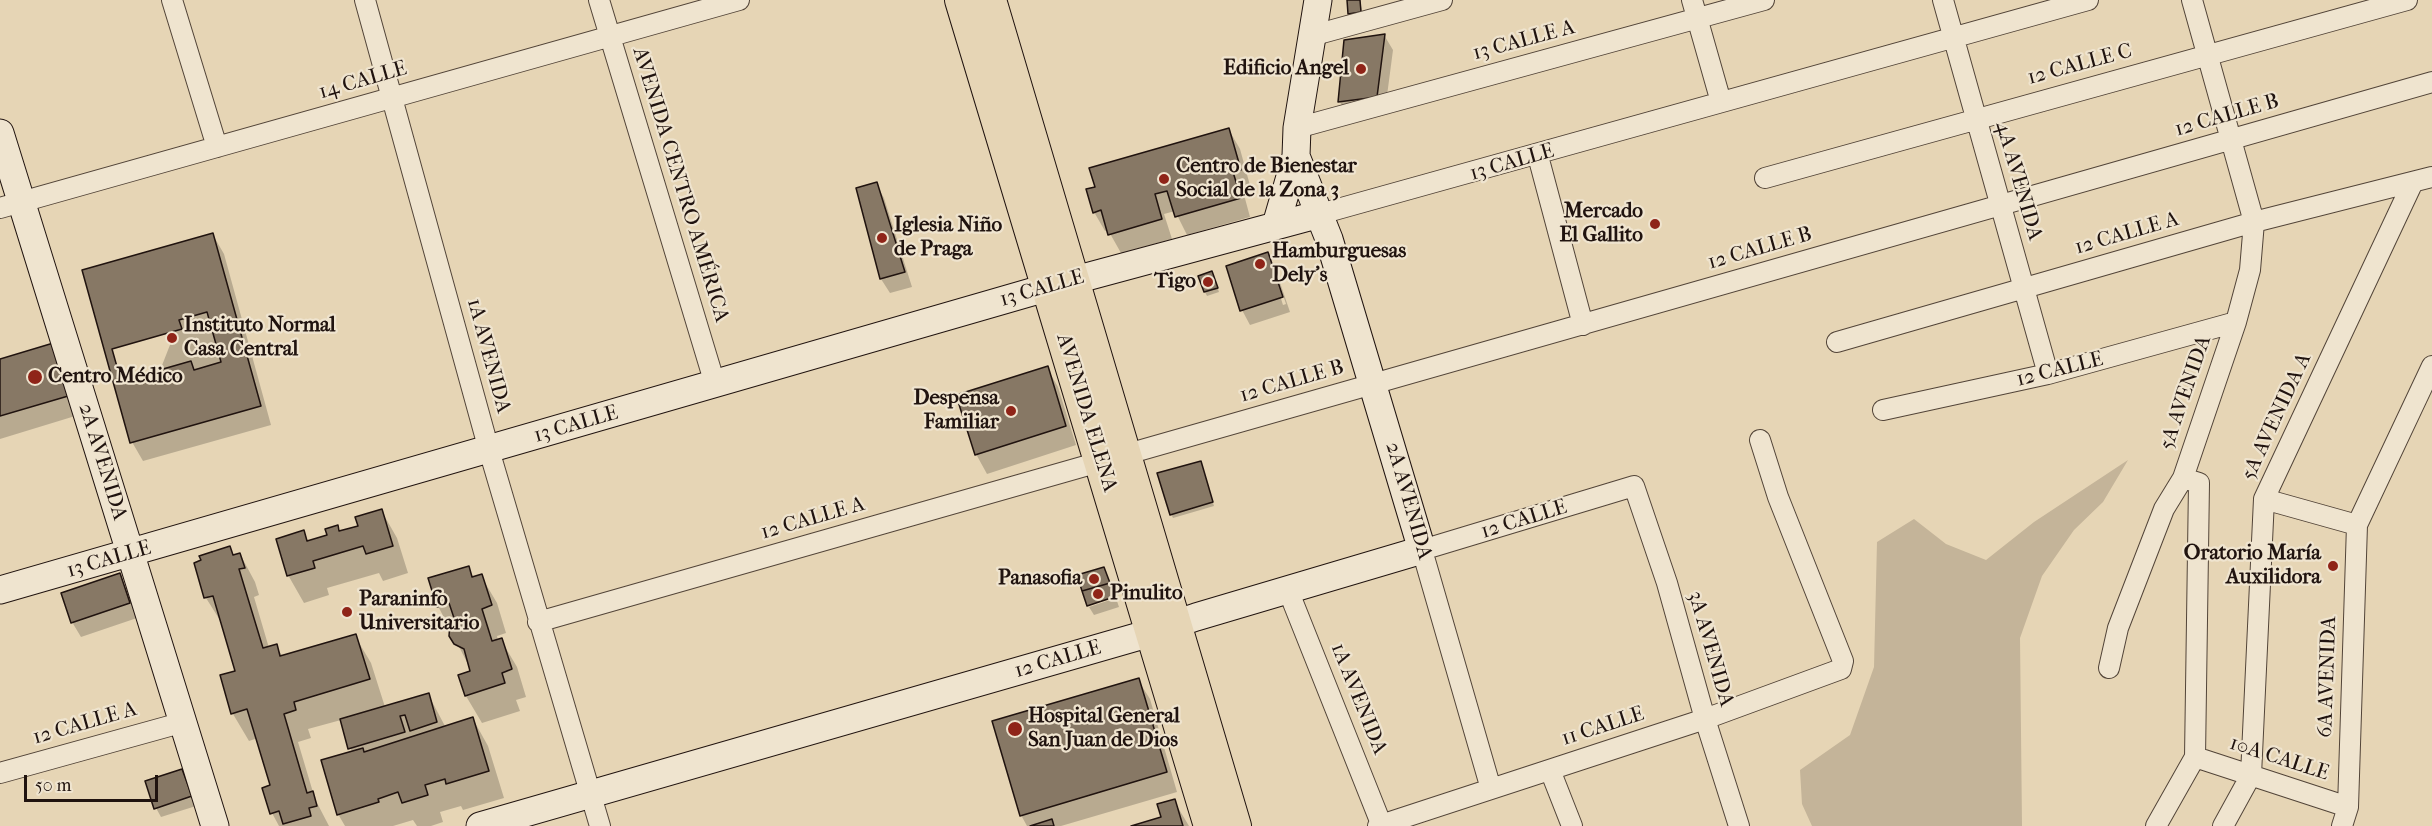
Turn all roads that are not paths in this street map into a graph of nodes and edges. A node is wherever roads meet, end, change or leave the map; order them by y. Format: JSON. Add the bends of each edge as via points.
{"nodes":[{"id":1,"x":172,"y":0,"type":"edge"},
{"id":2,"x":364,"y":0,"type":"edge"},
{"id":3,"x":599,"y":0,"type":"edge"},
{"id":4,"x":739,"y":0,"type":"edge"},
{"id":5,"x":961,"y":0,"type":"edge"},
{"id":6,"x":990,"y":0,"type":"edge"},
{"id":7,"x":1318,"y":0,"type":"edge"},
{"id":8,"x":1442,"y":0,"type":"edge"},
{"id":9,"x":1692,"y":0,"type":"edge"},
{"id":10,"x":1764,"y":0,"type":"edge"},
{"id":11,"x":1943,"y":0,"type":"edge"},
{"id":12,"x":2088,"y":0,"type":"edge"},
{"id":13,"x":2192,"y":0,"type":"edge"},
{"id":14,"x":2407,"y":0,"type":"edge"},
{"id":15,"x":1697,"y":19,"type":"junction"},
{"id":16,"x":610,"y":36,"type":"junction"},
{"id":17,"x":1311,"y":36,"type":"junction"},
{"id":18,"x":1953,"y":36,"type":"junction"},
{"id":19,"x":2207,"y":55,"type":"junction"},
{"id":20,"x":2432,"y":82,"type":"edge"},
{"id":21,"x":393,"y":98,"type":"junction"},
{"id":22,"x":1721,"y":102,"type":"junction"},
{"id":23,"x":1976,"y":119,"type":"junction"},
{"id":24,"x":1297,"y":128,"type":"junction"},
{"id":25,"x":0,"y":133,"type":"edge"},
{"id":26,"x":2231,"y":140,"type":"junction"},
{"id":27,"x":217,"y":147,"type":"junction"},
{"id":28,"x":1296,"y":156,"type":"junction"},
{"id":29,"x":1538,"y":156,"type":"junction"},
{"id":30,"x":1765,"y":178,"type":"dead end"},
{"id":31,"x":2423,"y":180,"type":"edge"},
{"id":32,"x":11,"y":205,"type":"edge"},
{"id":33,"x":2000,"y":206,"type":"junction"},
{"id":34,"x":1320,"y":214,"type":"junction"},
{"id":35,"x":2254,"y":222,"type":"junction"},
{"id":36,"x":1276,"y":225,"type":"junction"},
{"id":37,"x":1061,"y":284,"type":"junction"},
{"id":38,"x":2024,"y":289,"type":"junction"},
{"id":39,"x":2236,"y":322,"type":"junction"},
{"id":40,"x":1583,"y":325,"type":"junction"},
{"id":41,"x":1837,"y":342,"type":"dead end"},
{"id":42,"x":2432,"y":366,"type":"edge"},
{"id":43,"x":2048,"y":374,"type":"junction"},
{"id":44,"x":715,"y":384,"type":"junction"},
{"id":45,"x":1374,"y":384,"type":"junction"},
{"id":46,"x":1883,"y":410,"type":"dead end"},
{"id":47,"x":1760,"y":440,"type":"dead end"},
{"id":48,"x":489,"y":450,"type":"junction"},
{"id":49,"x":1113,"y":459,"type":"junction"},
{"id":50,"x":2183,"y":478,"type":"junction"},
{"id":51,"x":1634,"y":486,"type":"joint"},
{"id":52,"x":2264,"y":499,"type":"junction"},
{"id":53,"x":2357,"y":525,"type":"junction"},
{"id":54,"x":1422,"y":550,"type":"junction"},
{"id":55,"x":131,"y":554,"type":"junction"},
{"id":56,"x":1288,"y":590,"type":"junction"},
{"id":57,"x":0,"y":591,"type":"edge"},
{"id":58,"x":538,"y":622,"type":"junction"},
{"id":59,"x":1164,"y":628,"type":"junction"},
{"id":60,"x":2109,"y":668,"type":"dead end"},
{"id":61,"x":1705,"y":719,"type":"junction"},
{"id":62,"x":183,"y":722,"type":"junction"},
{"id":63,"x":2194,"y":757,"type":"junction"},
{"id":64,"x":1550,"y":770,"type":"junction"},
{"id":65,"x":0,"y":773,"type":"edge"},
{"id":66,"x":2251,"y":774,"type":"junction"},
{"id":67,"x":1491,"y":789,"type":"junction"},
{"id":68,"x":591,"y":794,"type":"junction"},
{"id":69,"x":2345,"y":817,"type":"edge"},
{"id":70,"x":215,"y":826,"type":"edge"},
{"id":71,"x":480,"y":826,"type":"edge"},
{"id":72,"x":600,"y":826,"type":"edge"},
{"id":73,"x":1210,"y":826,"type":"edge"},
{"id":74,"x":1235,"y":826,"type":"edge"},
{"id":75,"x":1380,"y":826,"type":"edge"},
{"id":76,"x":1572,"y":826,"type":"edge"},
{"id":77,"x":1739,"y":826,"type":"edge"},
{"id":78,"x":2156,"y":826,"type":"edge"},
{"id":79,"x":2223,"y":826,"type":"edge"}],
"edges":[{"from":1,"to":27,"type":"street"},
{"from":2,"to":21,"type":"street","name":"1A AVENIDA"},
{"from":3,"to":16,"type":"street","name":"AVENIDA CENTRO AMÉRICA"},
{"from":4,"to":16,"type":"street","name":"14 CALLE"},
{"from":5,"to":37,"type":"main road","name":"AVENIDA ELENA"},
{"from":6,"to":37,"type":"main road","name":"AVENIDA ELENA"},
{"from":7,"to":17,"type":"street"},
{"from":8,"to":17,"type":"street"},
{"from":9,"to":15,"type":"street"},
{"from":10,"to":15,"type":"street","name":"13 CALLE A"},
{"from":11,"to":18,"type":"street","name":"4A AVENIDA"},
{"from":12,"to":18,"type":"street","name":"13 CALLE"},
{"from":13,"to":19,"type":"street","name":"5A AVENIDA"},
{"from":14,"to":19,"type":"street","name":"12 CALLE C"},
{"from":15,"to":22,"type":"street"},
{"from":15,"to":24,"type":"street","name":"13 CALLE A"},
{"from":16,"to":21,"type":"street","name":"14 CALLE"},
{"from":16,"to":44,"type":"street","name":"AVENIDA CENTRO AMÉRICA"},
{"from":17,"to":24,"type":"street"},
{"from":18,"to":22,"type":"street","name":"13 CALLE"},
{"from":18,"to":23,"type":"street","name":"4A AVENIDA"},
{"from":19,"to":23,"type":"street","name":"12 CALLE C"},
{"from":19,"to":26,"type":"street","name":"5A AVENIDA"},
{"from":20,"to":26,"type":"street","name":"12 CALLE B"},
{"from":21,"to":27,"type":"street","name":"14 CALLE"},
{"from":21,"to":48,"type":"street","name":"1A AVENIDA"},
{"from":22,"to":29,"type":"street","name":"13 CALLE"},
{"from":23,"to":30,"type":"street","name":"12 CALLE C"},
{"from":23,"to":33,"type":"street","name":"4A AVENIDA"},
{"from":24,"to":28,"type":"street"},
{"from":25,"to":32,"type":"street","name":"2A AVENIDA"},
{"from":26,"to":33,"type":"street","name":"12 CALLE B"},
{"from":26,"to":35,"type":"street","name":"5A AVENIDA"},
{"from":27,"to":32,"type":"street","name":"14 CALLE"},
{"from":28,"to":34,"type":"street","name":"2A AVENIDA"},
{"from":28,"to":36,"type":"street"},
{"from":29,"to":34,"type":"street","name":"13 CALLE"},
{"from":29,"to":40,"type":"street"},
{"from":31,"to":35,"type":"street","name":"12 CALLE A"},
{"from":31,"to":52,"type":"street","name":"5A AVENIDA A"},
{"from":32,"to":55,"type":"street","name":"2A AVENIDA"},
{"from":33,"to":38,"type":"street","name":"4A AVENIDA"},
{"from":33,"to":40,"type":"street","name":"12 CALLE B"},
{"from":34,"to":36,"type":"street","name":"13 CALLE"},
{"from":34,"to":45,"type":"street","name":"2A AVENIDA"},
{"from":35,"to":38,"type":"street","name":"12 CALLE A"},
{"from":35,"to":39,"type":"street","name":"5A AVENIDA","via":[[2250,270]]},
{"from":36,"to":37,"type":"street","name":"13 CALLE"},
{"from":37,"to":44,"type":"street","name":"13 CALLE"},
{"from":37,"to":49,"type":"main road","name":"AVENIDA ELENA"},
{"from":38,"to":41,"type":"street","name":"12 CALLE A"},
{"from":38,"to":43,"type":"street","name":"4A AVENIDA"},
{"from":39,"to":43,"type":"street","name":"12 CALLE"},
{"from":39,"to":50,"type":"street","name":"5A AVENIDA"},
{"from":40,"to":45,"type":"street","name":"12 CALLE B"},
{"from":42,"to":53,"type":"street","name":"6A AVENIDA"},
{"from":43,"to":46,"type":"street","name":"12 CALLE"},
{"from":44,"to":48,"type":"street","name":"13 CALLE"},
{"from":45,"to":49,"type":"street","name":"12 CALLE B"},
{"from":45,"to":54,"type":"street","name":"2A AVENIDA"},
{"from":47,"to":61,"type":"street","name":"11 CALLE","via":[[1778,497],[1843,661],[1842,669]]},
{"from":48,"to":55,"type":"street","name":"13 CALLE"},
{"from":48,"to":58,"type":"street","name":"1A AVENIDA"},
{"from":49,"to":58,"type":"street","name":"12 CALLE A"},
{"from":49,"to":59,"type":"main road","name":"AVENIDA ELENA"},
{"from":50,"to":60,"type":"street","via":[[2164,509],[2118,628]]},
{"from":50,"to":63,"type":"street","name":"5A AVENIDA","via":[[2199,483]]},
{"from":51,"to":54,"type":"street","name":"12 CALLE"},
{"from":51,"to":61,"type":"street","name":"3A AVENIDA","via":[[1667,583]]},
{"from":52,"to":53,"type":"street"},
{"from":52,"to":66,"type":"street","name":"5A AVENIDA A"},
{"from":53,"to":69,"type":"street","name":"6A AVENIDA"},
{"from":54,"to":56,"type":"street","name":"12 CALLE"},
{"from":54,"to":67,"type":"street","name":"2A AVENIDA"},
{"from":55,"to":57,"type":"street","name":"13 CALLE"},
{"from":55,"to":62,"type":"street","name":"2A AVENIDA"},
{"from":56,"to":59,"type":"street","name":"12 CALLE"},
{"from":56,"to":75,"type":"street","name":"1A AVENIDA"},
{"from":58,"to":68,"type":"street","name":"1A AVENIDA"},
{"from":59,"to":68,"type":"street","name":"12 CALLE"},
{"from":59,"to":73,"type":"main road","name":"AVENIDA ELENA"},
{"from":59,"to":74,"type":"main road","name":"AVENIDA ELENA"},
{"from":61,"to":64,"type":"street","name":"11 CALLE"},
{"from":61,"to":77,"type":"street","name":"3A AVENIDA"},
{"from":62,"to":65,"type":"street","name":"12 CALLE A"},
{"from":62,"to":70,"type":"street","name":"2A AVENIDA"},
{"from":63,"to":66,"type":"street","name":"10A CALLE"},
{"from":63,"to":78,"type":"street","name":"5A AVENIDA"},
{"from":64,"to":67,"type":"street","name":"11 CALLE"},
{"from":64,"to":76,"type":"street"},
{"from":66,"to":69,"type":"street","name":"10A CALLE"},
{"from":66,"to":79,"type":"street","name":"5A AVENIDA A"},
{"from":67,"to":75,"type":"street","name":"11 CALLE"},
{"from":68,"to":71,"type":"street","name":"12 CALLE"},
{"from":68,"to":72,"type":"street","name":"1A AVENIDA"}]}
